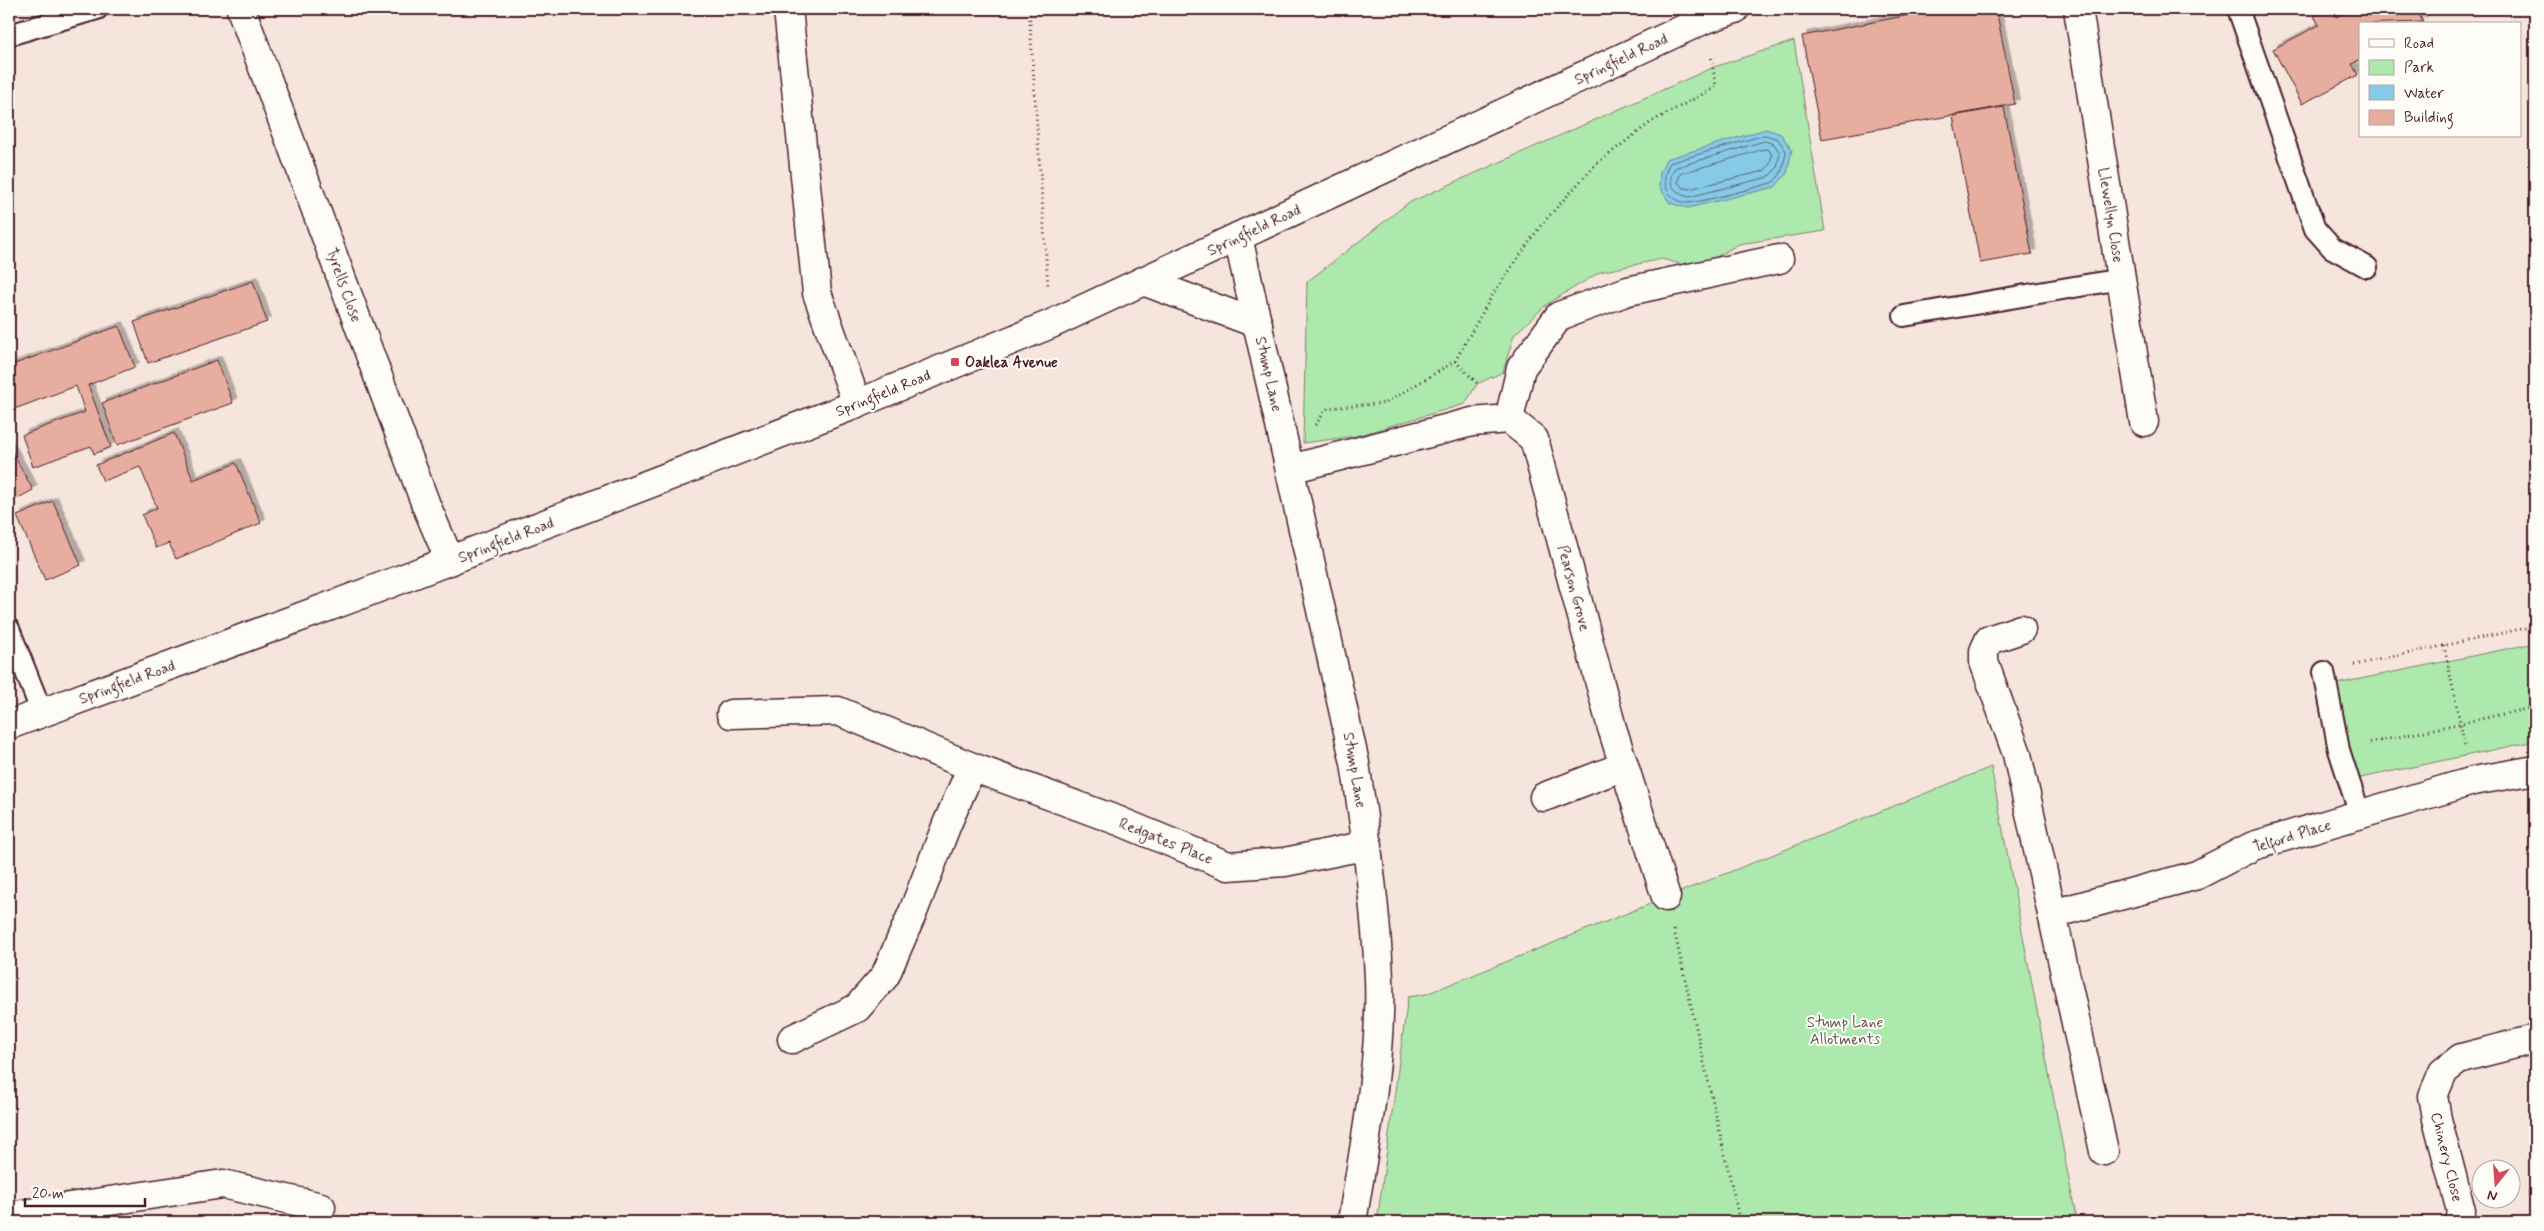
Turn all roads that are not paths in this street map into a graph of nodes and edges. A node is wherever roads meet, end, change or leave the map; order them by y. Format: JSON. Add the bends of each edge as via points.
{"nodes":[{"id":1,"x":97,"y":9,"type":"edge"},
{"id":2,"x":241,"y":9,"type":"edge"},
{"id":3,"x":788,"y":9,"type":"edge"},
{"id":4,"x":1736,"y":9,"type":"edge"},
{"id":5,"x":2078,"y":9,"type":"edge"},
{"id":6,"x":2238,"y":9,"type":"edge"},
{"id":7,"x":1700,"y":14,"type":"edge"},
{"id":8,"x":9,"y":35,"type":"edge"},
{"id":9,"x":1238,"y":237,"type":"junction"},
{"id":10,"x":1779,"y":259,"type":"dead end"},
{"id":11,"x":2367,"y":267,"type":"dead end"},
{"id":12,"x":2121,"y":279,"type":"junction"},
{"id":13,"x":1143,"y":281,"type":"junction"},
{"id":14,"x":1904,"y":316,"type":"dead end"},
{"id":15,"x":1258,"y":324,"type":"junction"},
{"id":16,"x":857,"y":404,"type":"junction"},
{"id":17,"x":1509,"y":419,"type":"junction"},
{"id":18,"x":2144,"y":422,"type":"dead end"},
{"id":19,"x":1290,"y":469,"type":"junction"},
{"id":20,"x":450,"y":561,"type":"junction"},
{"id":21,"x":2021,"y":629,"type":"dead end"},
{"id":22,"x":9,"y":630,"type":"edge"},
{"id":23,"x":2324,"y":672,"type":"road end"},
{"id":24,"x":42,"y":713,"type":"junction"},
{"id":25,"x":731,"y":714,"type":"dead end"},
{"id":26,"x":9,"y":725,"type":"edge"},
{"id":27,"x":972,"y":766,"type":"junction"},
{"id":28,"x":1624,"y":766,"type":"junction"},
{"id":29,"x":2535,"y":770,"type":"edge"},
{"id":30,"x":1544,"y":797,"type":"dead end"},
{"id":31,"x":2360,"y":815,"type":"junction"},
{"id":32,"x":1368,"y":846,"type":"junction"},
{"id":33,"x":1666,"y":897,"type":"road end"},
{"id":34,"x":2052,"y":914,"type":"junction"},
{"id":35,"x":792,"y":1039,"type":"dead end"},
{"id":36,"x":2535,"y":1039,"type":"edge"},
{"id":37,"x":2104,"y":1151,"type":"dead end"},
{"id":38,"x":321,"y":1207,"type":"dead end"},
{"id":39,"x":9,"y":1216,"type":"edge"},
{"id":40,"x":1352,"y":1222,"type":"edge"},
{"id":41,"x":2459,"y":1222,"type":"edge"}],
"edges":[{"from":1,"to":8,"type":"lane"},
{"from":2,"to":20,"type":"street","name":"Tyrells Close","via":[[426,505]]},
{"from":3,"to":16,"type":"street","via":[[817,294]]},
{"from":4,"to":7,"type":"street","name":"Springfield Road"},
{"from":5,"to":12,"type":"street","name":"Llewellyn Close"},
{"from":6,"to":11,"type":"lane","via":[[2315,229],[2332,248]]},
{"from":7,"to":9,"type":"street","name":"Springfield Road"},
{"from":9,"to":13,"type":"street","name":"Springfield Road"},
{"from":9,"to":15,"type":"street","name":"Stump Lane"},
{"from":10,"to":17,"type":"street","via":[[1628,291],[1559,316],[1521,368]]},
{"from":12,"to":14,"type":"lane"},
{"from":12,"to":18,"type":"street","name":"Llewellyn Close"},
{"from":13,"to":15,"type":"street","name":"Stump Lane"},
{"from":13,"to":16,"type":"street","name":"Springfield Road","via":[[1051,324]]},
{"from":15,"to":19,"type":"street","name":"Stump Lane"},
{"from":16,"to":20,"type":"street","name":"Springfield Road"},
{"from":17,"to":19,"type":"street","via":[[1472,422]]},
{"from":17,"to":28,"type":"street","name":"Pearson Grove","via":[[1534,439]]},
{"from":19,"to":32,"type":"street","name":"Stump Lane","via":[[1356,763]]},
{"from":20,"to":24,"type":"street","name":"Springfield Road"},
{"from":21,"to":34,"type":"street","via":[[1989,640],[1984,662],[2017,754]]},
{"from":22,"to":24,"type":"lane"},
{"from":23,"to":31,"type":"lane","via":[[2339,750]]},
{"from":24,"to":26,"type":"street","name":"Springfield Road"},
{"from":25,"to":27,"type":"street","name":"Redgates Place","via":[[838,711]]},
{"from":27,"to":32,"type":"street","name":"Redgates Place","via":[[1228,866],[1285,862]]},
{"from":27,"to":35,"type":"street","via":[[885,976],[857,1008]]},
{"from":28,"to":30,"type":"street"},
{"from":28,"to":33,"type":"street","name":"Pearson Grove"},
{"from":29,"to":31,"type":"street","name":"Telford Place","via":[[2472,781]]},
{"from":31,"to":34,"type":"street","name":"Telford Place","via":[[2253,846],[2197,875]]},
{"from":32,"to":40,"type":"street","name":"Stump Lane","via":[[1379,979],[1370,1117]]},
{"from":34,"to":37,"type":"street"},
{"from":36,"to":41,"type":"street","name":"Chinery Close","via":[[2461,1058],[2443,1072],[2434,1096],[2461,1211]]},
{"from":38,"to":39,"type":"street","via":[[223,1184]]}]}
